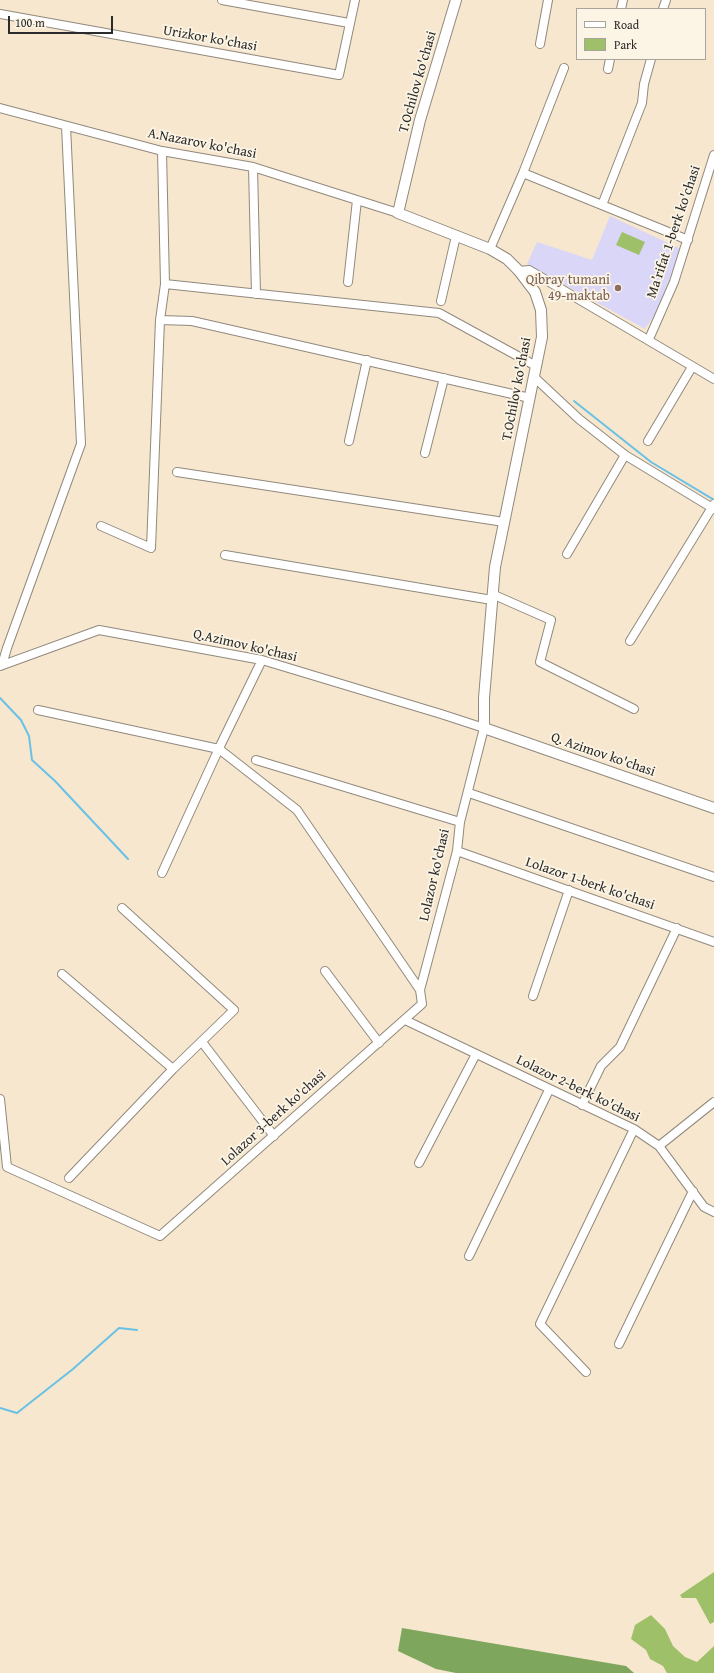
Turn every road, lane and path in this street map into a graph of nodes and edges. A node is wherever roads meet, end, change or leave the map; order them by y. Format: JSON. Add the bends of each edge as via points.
{"nodes":[{"id":1,"x":222,"y":0,"type":"edge"},
{"id":2,"x":355,"y":0,"type":"edge"},
{"id":3,"x":456,"y":0,"type":"edge"},
{"id":4,"x":548,"y":0,"type":"edge"},
{"id":5,"x":0,"y":14,"type":"edge"},
{"id":6,"x":349,"y":23,"type":"junction"},
{"id":7,"x":540,"y":44,"type":"dead end"},
{"id":8,"x":610,"y":60,"type":"edge"},
{"id":9,"x":650,"y":60,"type":"edge"},
{"id":10,"x":564,"y":68,"type":"dead end"},
{"id":11,"x":608,"y":69,"type":"dead end"},
{"id":12,"x":0,"y":108,"type":"edge"},
{"id":13,"x":66,"y":126,"type":"junction"},
{"id":14,"x":162,"y":151,"type":"junction"},
{"id":15,"x":714,"y":155,"type":"edge"},
{"id":16,"x":253,"y":167,"type":"junction"},
{"id":17,"x":523,"y":173,"type":"junction"},
{"id":18,"x":356,"y":200,"type":"junction"},
{"id":19,"x":602,"y":205,"type":"junction"},
{"id":20,"x":398,"y":213,"type":"junction"},
{"id":21,"x":456,"y":236,"type":"junction"},
{"id":22,"x":688,"y":240,"type":"junction"},
{"id":23,"x":490,"y":249,"type":"junction"},
{"id":24,"x":519,"y":271,"type":"junction"},
{"id":25,"x":348,"y":282,"type":"dead end"},
{"id":26,"x":165,"y":284,"type":"junction"},
{"id":27,"x":256,"y":294,"type":"junction"},
{"id":28,"x":441,"y":301,"type":"dead end"},
{"id":29,"x":160,"y":320,"type":"junction"},
{"id":30,"x":649,"y":339,"type":"junction"},
{"id":31,"x":367,"y":360,"type":"junction"},
{"id":32,"x":536,"y":366,"type":"junction"},
{"id":33,"x":692,"y":367,"type":"junction"},
{"id":34,"x":534,"y":377,"type":"junction"},
{"id":35,"x":444,"y":378,"type":"junction"},
{"id":36,"x":714,"y":379,"type":"edge"},
{"id":37,"x":530,"y":398,"type":"junction"},
{"id":38,"x":349,"y":441,"type":"dead end"},
{"id":39,"x":648,"y":441,"type":"dead end"},
{"id":40,"x":426,"y":453,"type":"dead end"},
{"id":41,"x":625,"y":455,"type":"junction"},
{"id":42,"x":177,"y":472,"type":"dead end"},
{"id":43,"x":713,"y":507,"type":"edge"},
{"id":44,"x":504,"y":522,"type":"junction"},
{"id":45,"x":101,"y":526,"type":"dead end"},
{"id":46,"x":567,"y":554,"type":"dead end"},
{"id":47,"x":225,"y":556,"type":"dead end"},
{"id":48,"x":492,"y":597,"type":"junction"},
{"id":49,"x":630,"y":641,"type":"dead end"},
{"id":50,"x":262,"y":660,"type":"junction"},
{"id":51,"x":1,"y":666,"type":"edge"},
{"id":52,"x":634,"y":709,"type":"dead end"},
{"id":53,"x":38,"y":710,"type":"dead end"},
{"id":54,"x":484,"y":728,"type":"junction"},
{"id":55,"x":219,"y":749,"type":"junction"},
{"id":56,"x":256,"y":760,"type":"dead end"},
{"id":57,"x":468,"y":793,"type":"junction"},
{"id":58,"x":714,"y":808,"type":"edge"},
{"id":59,"x":460,"y":822,"type":"junction"},
{"id":60,"x":457,"y":851,"type":"junction"},
{"id":61,"x":162,"y":873,"type":"dead end"},
{"id":62,"x":714,"y":877,"type":"edge"},
{"id":63,"x":569,"y":890,"type":"junction"},
{"id":64,"x":122,"y":908,"type":"dead end"},
{"id":65,"x":677,"y":928,"type":"junction"},
{"id":66,"x":714,"y":942,"type":"edge"},
{"id":67,"x":325,"y":971,"type":"dead end"},
{"id":68,"x":62,"y":974,"type":"dead end"},
{"id":69,"x":420,"y":990,"type":"junction"},
{"id":70,"x":533,"y":996,"type":"dead end"},
{"id":71,"x":405,"y":1020,"type":"junction"},
{"id":72,"x":202,"y":1042,"type":"junction"},
{"id":73,"x":379,"y":1043,"type":"junction"},
{"id":74,"x":476,"y":1054,"type":"junction"},
{"id":75,"x":173,"y":1069,"type":"junction"},
{"id":76,"x":549,"y":1090,"type":"junction"},
{"id":77,"x":0,"y":1099,"type":"edge"},
{"id":78,"x":714,"y":1102,"type":"edge"},
{"id":79,"x":582,"y":1105,"type":"junction"},
{"id":80,"x":634,"y":1129,"type":"junction"},
{"id":81,"x":274,"y":1136,"type":"junction"},
{"id":82,"x":659,"y":1146,"type":"junction"},
{"id":83,"x":419,"y":1163,"type":"dead end"},
{"id":84,"x":69,"y":1178,"type":"dead end"},
{"id":85,"x":692,"y":1191,"type":"junction"},
{"id":86,"x":714,"y":1212,"type":"edge"},
{"id":87,"x":469,"y":1256,"type":"dead end"},
{"id":88,"x":618,"y":1344,"type":"dead end"},
{"id":89,"x":586,"y":1372,"type":"dead end"}],
"edges":[{"from":1,"to":6,"type":"street"},
{"from":2,"to":6,"type":"street","name":"Urizkor ko'chasi"},
{"from":3,"to":20,"type":"main road","name":"T.Ochilov ko'chasi","via":[[420,120]]},
{"from":4,"to":7,"type":"street"},
{"from":5,"to":6,"type":"street","name":"Urizkor ko'chasi","via":[[339,75]]},
{"from":8,"to":11,"type":"street"},
{"from":9,"to":19,"type":"street","via":[[642,103]]},
{"from":10,"to":17,"type":"street"},
{"from":12,"to":13,"type":"street","name":"A.Nazarov ko'chasi"},
{"from":13,"to":14,"type":"street","name":"A.Nazarov ko'chasi"},
{"from":13,"to":51,"type":"street","via":[[81,444]]},
{"from":14,"to":16,"type":"street","name":"A.Nazarov ko'chasi"},
{"from":14,"to":26,"type":"street"},
{"from":15,"to":22,"type":"street","name":"Ma’rifat 1-berk ko'chasi"},
{"from":16,"to":18,"type":"street","name":"A.Nazarov ko'chasi"},
{"from":16,"to":27,"type":"street"},
{"from":17,"to":19,"type":"street"},
{"from":17,"to":23,"type":"street"},
{"from":18,"to":20,"type":"street","name":"A.Nazarov ko'chasi"},
{"from":18,"to":25,"type":"street"},
{"from":19,"to":22,"type":"street"},
{"from":20,"to":21,"type":"main road","name":"T.Ochilov ko'chasi"},
{"from":21,"to":23,"type":"main road","name":"T.Ochilov ko'chasi"},
{"from":21,"to":28,"type":"street"},
{"from":22,"to":30,"type":"street","name":"Ma’rifat 1-berk ko'chasi","via":[[674,282]]},
{"from":23,"to":24,"type":"main road","name":"T.Ochilov ko'chasi","via":[[507,259]]},
{"from":24,"to":30,"type":"street","via":[[529,270]]},
{"from":24,"to":32,"type":"main road","name":"T.Ochilov ko'chasi","via":[[535,292],[541,310],[542,337]]},
{"from":26,"to":27,"type":"street"},
{"from":26,"to":29,"type":"street"},
{"from":27,"to":32,"type":"street","via":[[439,313]]},
{"from":29,"to":31,"type":"street","via":[[192,321]]},
{"from":29,"to":45,"type":"street","via":[[151,548]]},
{"from":30,"to":33,"type":"street"},
{"from":31,"to":35,"type":"street"},
{"from":31,"to":38,"type":"street"},
{"from":32,"to":34,"type":"main road","name":"T.Ochilov ko'chasi"},
{"from":33,"to":36,"type":"street"},
{"from":33,"to":39,"type":"street"},
{"from":34,"to":37,"type":"main road","name":"T.Ochilov ko'chasi"},
{"from":34,"to":41,"type":"street","via":[[579,419]]},
{"from":35,"to":37,"type":"street"},
{"from":35,"to":40,"type":"street"},
{"from":37,"to":44,"type":"main road","name":"T.Ochilov ko'chasi"},
{"from":41,"to":43,"type":"street"},
{"from":41,"to":46,"type":"street"},
{"from":42,"to":44,"type":"street"},
{"from":43,"to":49,"type":"street"},
{"from":44,"to":48,"type":"main road","name":"T.Ochilov ko'chasi"},
{"from":47,"to":48,"type":"street"},
{"from":48,"to":52,"type":"street","via":[[551,620],[540,662]]},
{"from":48,"to":54,"type":"main road","name":"T.Ochilov ko'chasi"},
{"from":50,"to":51,"type":"street","name":"Q.Azimov ko'chasi","via":[[99,630]]},
{"from":50,"to":54,"type":"street","name":"Q.Azimov ko'chasi"},
{"from":50,"to":55,"type":"street"},
{"from":53,"to":55,"type":"street"},
{"from":54,"to":57,"type":"street","name":"Lolazor ko'chasi"},
{"from":54,"to":58,"type":"main road","name":"Q. Azimov ko'chasi"},
{"from":55,"to":61,"type":"street"},
{"from":55,"to":69,"type":"street","via":[[297,810]]},
{"from":56,"to":59,"type":"street"},
{"from":57,"to":59,"type":"street","name":"Lolazor ko'chasi"},
{"from":57,"to":62,"type":"street"},
{"from":59,"to":60,"type":"street","name":"Lolazor ko'chasi"},
{"from":60,"to":63,"type":"street","name":"Lolazor 1-berk ko'chasi"},
{"from":60,"to":69,"type":"street","name":"Lolazor ko'chasi"},
{"from":63,"to":65,"type":"street","name":"Lolazor 1-berk ko'chasi"},
{"from":63,"to":70,"type":"street"},
{"from":64,"to":72,"type":"street","via":[[234,1010]]},
{"from":65,"to":66,"type":"street","name":"Lolazor 1-berk ko'chasi"},
{"from":65,"to":79,"type":"street","via":[[620,1047],[601,1066]]},
{"from":67,"to":73,"type":"street"},
{"from":68,"to":75,"type":"street"},
{"from":69,"to":71,"type":"street","name":"Lolazor ko'chasi","via":[[422,1004]]},
{"from":71,"to":73,"type":"street","name":"Lolazor 3-berk ko'chasi"},
{"from":71,"to":74,"type":"street","name":"Lolazor 2-berk ko'chasi"},
{"from":72,"to":75,"type":"street"},
{"from":72,"to":81,"type":"street"},
{"from":73,"to":81,"type":"street","name":"Lolazor 3-berk ko'chasi"},
{"from":74,"to":76,"type":"street","name":"Lolazor 2-berk ko'chasi"},
{"from":74,"to":83,"type":"street"},
{"from":75,"to":84,"type":"street"},
{"from":76,"to":79,"type":"street","name":"Lolazor 2-berk ko'chasi"},
{"from":76,"to":87,"type":"street"},
{"from":77,"to":81,"type":"street","name":"Lolazor 3-berk ko'chasi","via":[[7,1167],[160,1236]]},
{"from":78,"to":82,"type":"street"},
{"from":79,"to":80,"type":"street","name":"Lolazor 2-berk ko'chasi"},
{"from":80,"to":82,"type":"street","name":"Lolazor 2-berk ko'chasi"},
{"from":80,"to":89,"type":"street","via":[[540,1324]]},
{"from":82,"to":85,"type":"street","name":"Lolazor 2-berk ko'chasi"},
{"from":85,"to":86,"type":"street","name":"Lolazor 2-berk ko'chasi","via":[[704,1207]]},
{"from":85,"to":88,"type":"street"}]}
